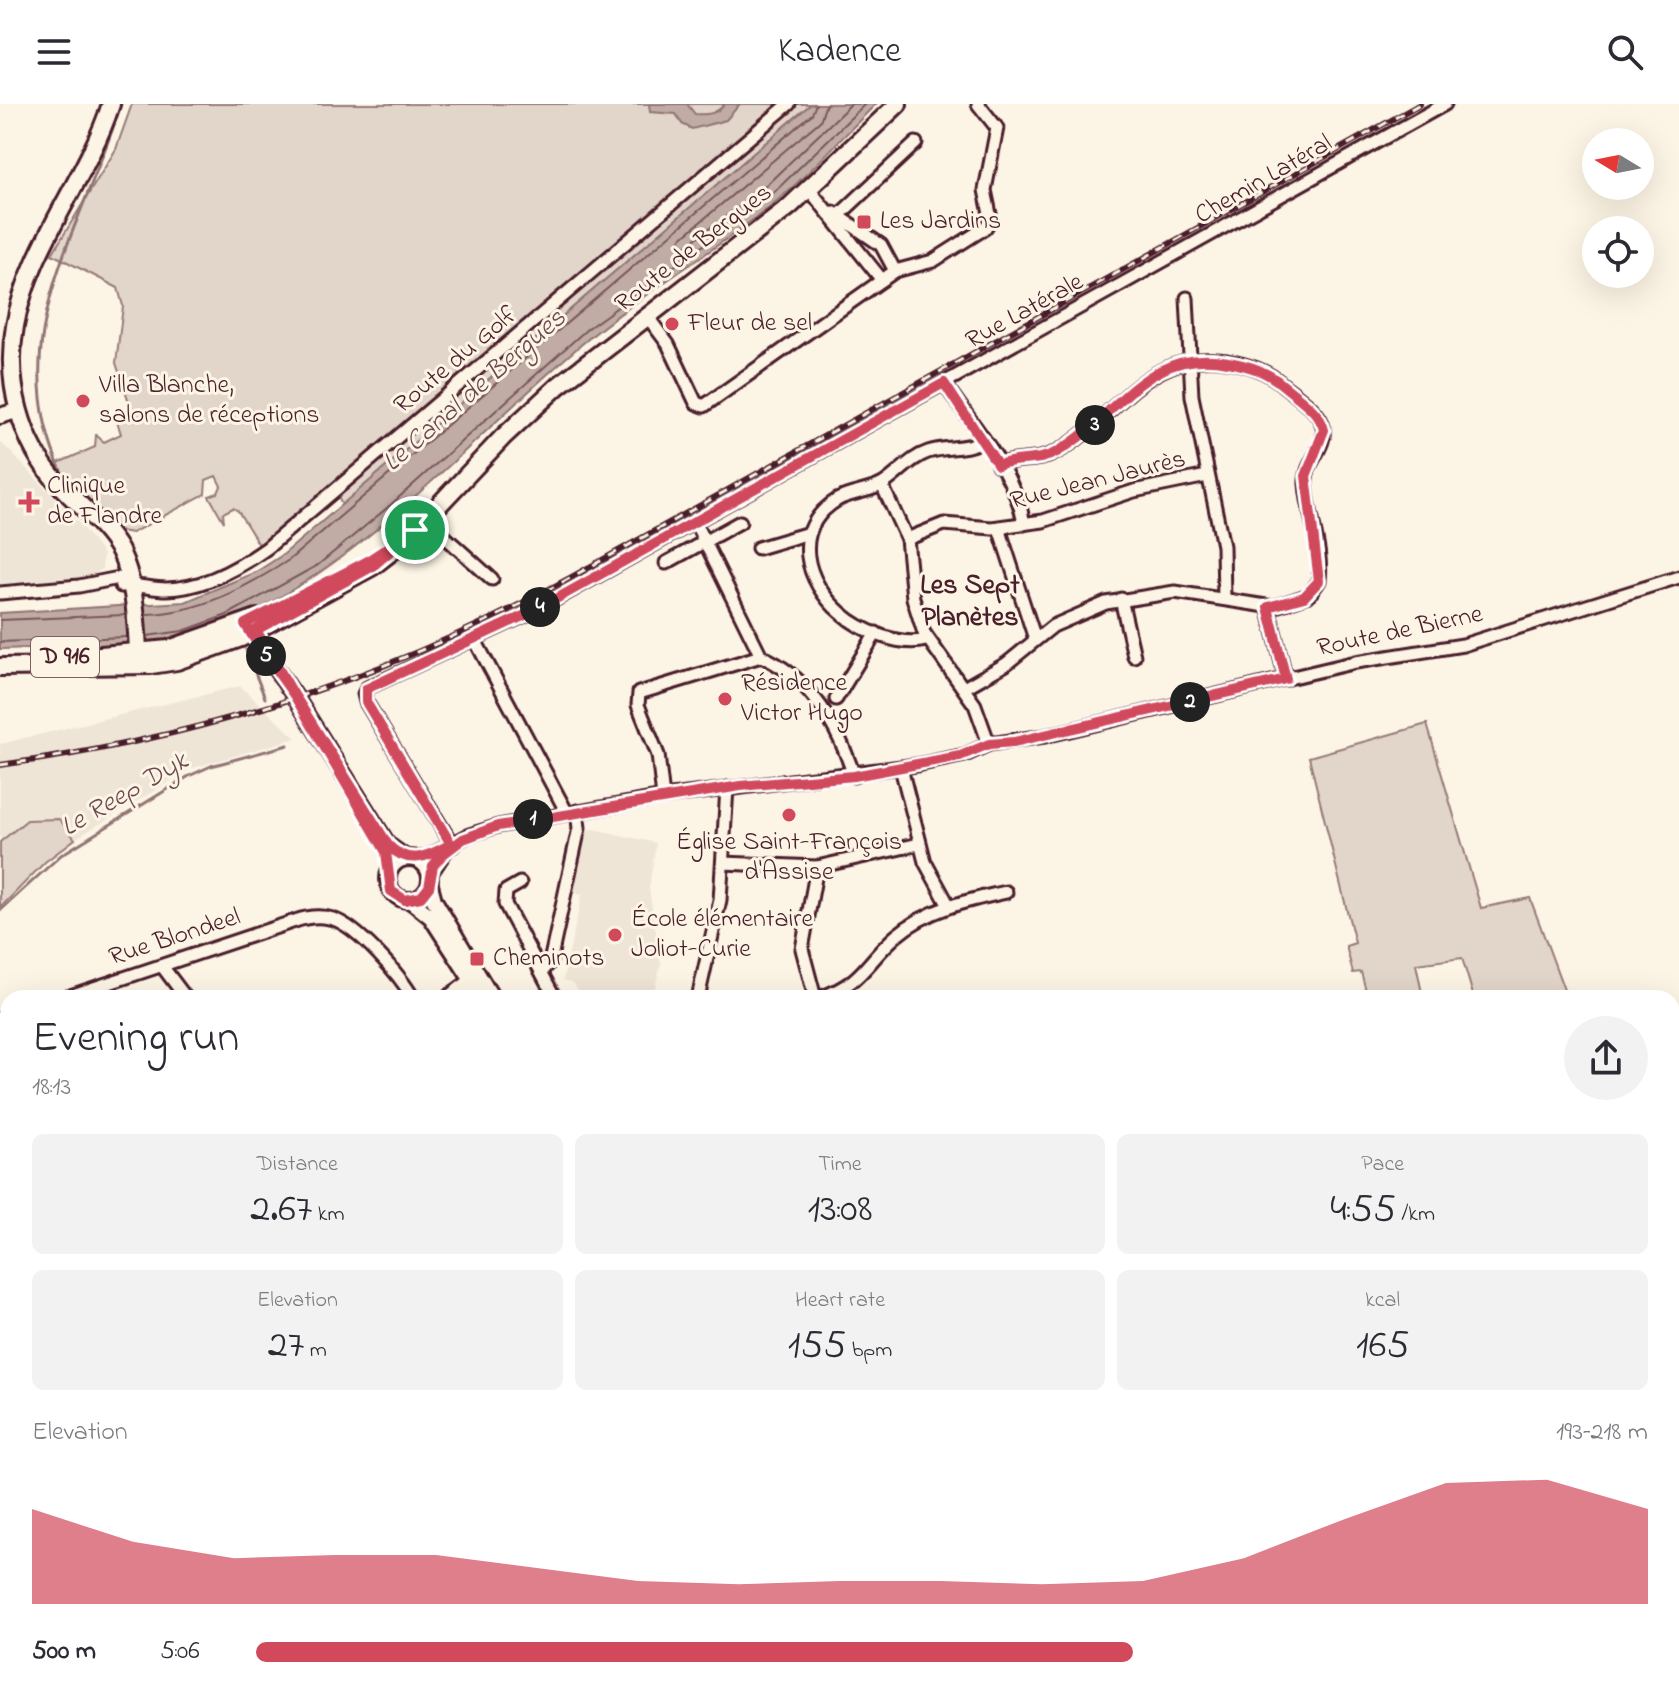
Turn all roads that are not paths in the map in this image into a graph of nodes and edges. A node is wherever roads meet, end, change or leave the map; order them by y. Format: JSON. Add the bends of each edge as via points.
{"nodes":[{"id":1,"x":111,"y":104,"type":"edge"},
{"id":2,"x":789,"y":104,"type":"edge"},
{"id":3,"x":898,"y":104,"type":"edge"},
{"id":4,"x":978,"y":104,"type":"edge"},
{"id":5,"x":1445,"y":104,"type":"edge"},
{"id":6,"x":916,"y":143,"type":"dead end"},
{"id":7,"x":809,"y":189,"type":"junction"},
{"id":8,"x":834,"y":215,"type":"junction"},
{"id":9,"x":1188,"y":248,"type":"joint"},
{"id":10,"x":895,"y":271,"type":"junction"},
{"id":11,"x":882,"y":280,"type":"junction"},
{"id":12,"x":1187,"y":298,"type":"dead end"},
{"id":13,"x":647,"y":316,"type":"junction"},
{"id":14,"x":1189,"y":362,"type":"junction"},
{"id":15,"x":5,"y":375,"type":"edge"},
{"id":16,"x":944,"y":383,"type":"junction"},
{"id":17,"x":9,"y":413,"type":"edge"},
{"id":18,"x":982,"y":441,"type":"junction"},
{"id":19,"x":998,"y":465,"type":"junction"},
{"id":20,"x":1207,"y":476,"type":"junction"},
{"id":21,"x":882,"y":485,"type":"junction"},
{"id":22,"x":695,"y":522,"type":"junction"},
{"id":23,"x":740,"y":522,"type":"dead end"},
{"id":24,"x":1024,"y":524,"type":"junction"},
{"id":25,"x":420,"y":525,"type":"junction"},
{"id":26,"x":999,"y":528,"type":"junction"},
{"id":27,"x":809,"y":533,"type":"junction"},
{"id":28,"x":907,"y":539,"type":"junction"},
{"id":29,"x":704,"y":542,"type":"junction"},
{"id":30,"x":758,"y":548,"type":"dead end"},
{"id":31,"x":666,"y":563,"type":"dead end"},
{"id":32,"x":1679,"y":577,"type":"edge"},
{"id":33,"x":492,"y":579,"type":"dead end"},
{"id":34,"x":125,"y":581,"type":"junction"},
{"id":35,"x":0,"y":593,"type":"edge"},
{"id":36,"x":1121,"y":599,"type":"junction"},
{"id":37,"x":1224,"y":599,"type":"junction"},
{"id":38,"x":1268,"y":607,"type":"junction"},
{"id":39,"x":250,"y":627,"type":"junction"},
{"id":40,"x":876,"y":633,"type":"junction"},
{"id":41,"x":1035,"y":639,"type":"junction"},
{"id":42,"x":475,"y":640,"type":"junction"},
{"id":43,"x":926,"y":640,"type":"junction"},
{"id":44,"x":134,"y":655,"type":"junction"},
{"id":45,"x":761,"y":656,"type":"junction"},
{"id":46,"x":1134,"y":656,"type":"dead end"},
{"id":47,"x":0,"y":659,"type":"edge"},
{"id":48,"x":0,"y":667,"type":"edge"},
{"id":49,"x":1286,"y":679,"type":"junction"},
{"id":50,"x":964,"y":688,"type":"junction"},
{"id":51,"x":836,"y":699,"type":"dead end"},
{"id":52,"x":989,"y":744,"type":"junction"},
{"id":53,"x":901,"y":768,"type":"junction"},
{"id":54,"x":854,"y":776,"type":"junction"},
{"id":55,"x":727,"y":788,"type":"junction"},
{"id":56,"x":663,"y":797,"type":"junction"},
{"id":57,"x":361,"y":805,"type":"junction"},
{"id":58,"x":572,"y":812,"type":"junction"},
{"id":59,"x":455,"y":843,"type":"junction"},
{"id":60,"x":919,"y":844,"type":"junction"},
{"id":61,"x":410,"y":858,"type":"junction"},
{"id":62,"x":723,"y":863,"type":"junction"},
{"id":63,"x":817,"y":867,"type":"junction"},
{"id":64,"x":390,"y":871,"type":"junction"},
{"id":65,"x":430,"y":880,"type":"junction"},
{"id":66,"x":520,"y":883,"type":"dead end"},
{"id":67,"x":1006,"y":892,"type":"dead end"},
{"id":68,"x":411,"y":901,"type":"junction"},
{"id":69,"x":949,"y":906,"type":"junction"},
{"id":70,"x":162,"y":966,"type":"junction"},
{"id":71,"x":542,"y":972,"type":"junction"},
{"id":72,"x":481,"y":987,"type":"edge"},
{"id":73,"x":88,"y":990,"type":"edge"},
{"id":74,"x":180,"y":990,"type":"edge"},
{"id":75,"x":408,"y":990,"type":"edge"},
{"id":76,"x":551,"y":990,"type":"edge"},
{"id":77,"x":700,"y":990,"type":"edge"},
{"id":78,"x":815,"y":990,"type":"edge"},
{"id":79,"x":836,"y":990,"type":"edge"}],
"edges":[{"from":1,"to":15,"type":"main road","via":[[14,302],[5,337]]},
{"from":2,"to":34,"type":"street","name":"Route du Golf","via":[[267,548],[190,586],[162,589]]},
{"from":3,"to":7,"type":"main road","name":"Route de Bergues","number":"D 916"},
{"from":4,"to":10,"type":"street","via":[[997,128],[985,190],[990,223],[933,261]]},
{"from":5,"to":9,"type":"street","name":"Chemin Latéral"},
{"from":6,"to":8,"type":"street"},
{"from":7,"to":8,"type":"street"},
{"from":7,"to":13,"type":"main road","name":"Route de Bergues","number":"D 916"},
{"from":8,"to":10,"type":"street","via":[[881,245]]},
{"from":8,"to":11,"type":"street"},
{"from":9,"to":16,"type":"street","name":"Rue Latérale"},
{"from":10,"to":11,"type":"street"},
{"from":11,"to":13,"type":"street","via":[[704,406],[695,401],[672,352]]},
{"from":12,"to":14,"type":"street"},
{"from":13,"to":25,"type":"main road","name":"Route de Bergues","number":"D 916","via":[[534,408]]},
{"from":14,"to":19,"type":"street","via":[[1145,377],[1092,428],[1054,454]]},
{"from":14,"to":20,"type":"street"},
{"from":14,"to":38,"type":"street","via":[[1220,360],[1262,370],[1323,425],[1306,476],[1319,581],[1304,597]]},
{"from":15,"to":17,"type":"main road"},
{"from":16,"to":18,"type":"street"},
{"from":16,"to":22,"type":"street","name":"Rue Latérale"},
{"from":17,"to":34,"type":"main road","via":[[34,467],[96,531]]},
{"from":18,"to":19,"type":"street"},
{"from":18,"to":21,"type":"street","via":[[927,452]]},
{"from":19,"to":24,"type":"street","via":[[1020,503]]},
{"from":20,"to":24,"type":"street","name":"Rue Jean Jaurès","via":[[1134,491]]},
{"from":20,"to":37,"type":"street","via":[[1223,546]]},
{"from":21,"to":27,"type":"street","via":[[835,502]]},
{"from":21,"to":28,"type":"street"},
{"from":22,"to":29,"type":"street"},
{"from":22,"to":42,"type":"street","name":"Rue Latérale"},
{"from":23,"to":29,"type":"street"},
{"from":24,"to":26,"type":"street","name":"Rue Jean Jaurès"},
{"from":25,"to":33,"type":"street"},
{"from":25,"to":39,"type":"main road","name":"Route de Bergues","number":"D 916","via":[[373,566]]},
{"from":26,"to":28,"type":"street","name":"Rue Jean Jaurès","via":[[944,524]]},
{"from":26,"to":41,"type":"street"},
{"from":27,"to":30,"type":"street"},
{"from":27,"to":40,"type":"street","via":[[808,566],[817,588],[844,616]]},
{"from":28,"to":43,"type":"street","via":[[913,598]]},
{"from":29,"to":31,"type":"street"},
{"from":29,"to":45,"type":"street"},
{"from":32,"to":49,"type":"street","name":"Route de Bierne","via":[[1463,645]]},
{"from":34,"to":35,"type":"street","name":"Route du Golf"},
{"from":34,"to":44,"type":"main road"},
{"from":36,"to":37,"type":"street","via":[[1175,592]]},
{"from":36,"to":41,"type":"street","via":[[1082,611]]},
{"from":36,"to":46,"type":"street"},
{"from":37,"to":38,"type":"street"},
{"from":38,"to":49,"type":"street"},
{"from":39,"to":44,"type":"main road","name":"Route de Bergues","number":"D 916","via":[[183,659]]},
{"from":39,"to":57,"type":"street"},
{"from":40,"to":43,"type":"street"},
{"from":40,"to":51,"type":"street"},
{"from":41,"to":50,"type":"street","via":[[1006,664]]},
{"from":42,"to":58,"type":"street"},
{"from":42,"to":59,"type":"street","name":"Rue Latérale","via":[[370,686],[364,694]]},
{"from":43,"to":50,"type":"street"},
{"from":44,"to":47,"type":"main road","name":"Route de Bergues","number":"D 916"},
{"from":44,"to":48,"type":"main road","name":"Route de Bergues","number":"D 916"},
{"from":45,"to":54,"type":"street","via":[[819,700]]},
{"from":45,"to":56,"type":"street","via":[[639,693],[638,705],[658,755]]},
{"from":49,"to":52,"type":"street","name":"Route de Bierne"},
{"from":50,"to":52,"type":"street"},
{"from":52,"to":53,"type":"street","name":"Route de Bierne"},
{"from":53,"to":54,"type":"street","name":"Route de Bierne"},
{"from":53,"to":60,"type":"street"},
{"from":54,"to":55,"type":"street","name":"Route de Bierne"},
{"from":55,"to":56,"type":"street","name":"Route de Bierne"},
{"from":55,"to":62,"type":"street"},
{"from":56,"to":58,"type":"street","name":"Route de Bierne"},
{"from":57,"to":61,"type":"street","via":[[388,845]]},
{"from":57,"to":64,"type":"street"},
{"from":58,"to":59,"type":"street","name":"Route de Bierne","via":[[498,826]]},
{"from":58,"to":71,"type":"street","via":[[579,828],[550,962]]},
{"from":59,"to":61,"type":"street","name":"Route de Bierne","via":[[427,857]]},
{"from":59,"to":65,"type":"street","via":[[437,860]]},
{"from":60,"to":63,"type":"street"},
{"from":60,"to":69,"type":"street"},
{"from":61,"to":64,"type":"street"},
{"from":61,"to":65,"type":"street","via":[[426,866]]},
{"from":62,"to":63,"type":"street"},
{"from":62,"to":77,"type":"street"},
{"from":63,"to":78,"type":"street","via":[[802,949]]},
{"from":64,"to":68,"type":"street","via":[[391,891]]},
{"from":65,"to":68,"type":"street","via":[[421,897]]},
{"from":65,"to":72,"type":"street","via":[[434,900]]},
{"from":66,"to":71,"type":"street","via":[[507,890],[504,902]]},
{"from":67,"to":69,"type":"street"},
{"from":68,"to":72,"type":"street","via":[[429,914]]},
{"from":69,"to":79,"type":"street","via":[[900,932],[857,981]]},
{"from":70,"to":73,"type":"street","name":"Rue Blondeel"},
{"from":70,"to":74,"type":"street"},
{"from":70,"to":75,"type":"street","name":"Rue Blondeel","via":[[300,919],[327,917],[350,927]]},
{"from":71,"to":76,"type":"street"}]}
